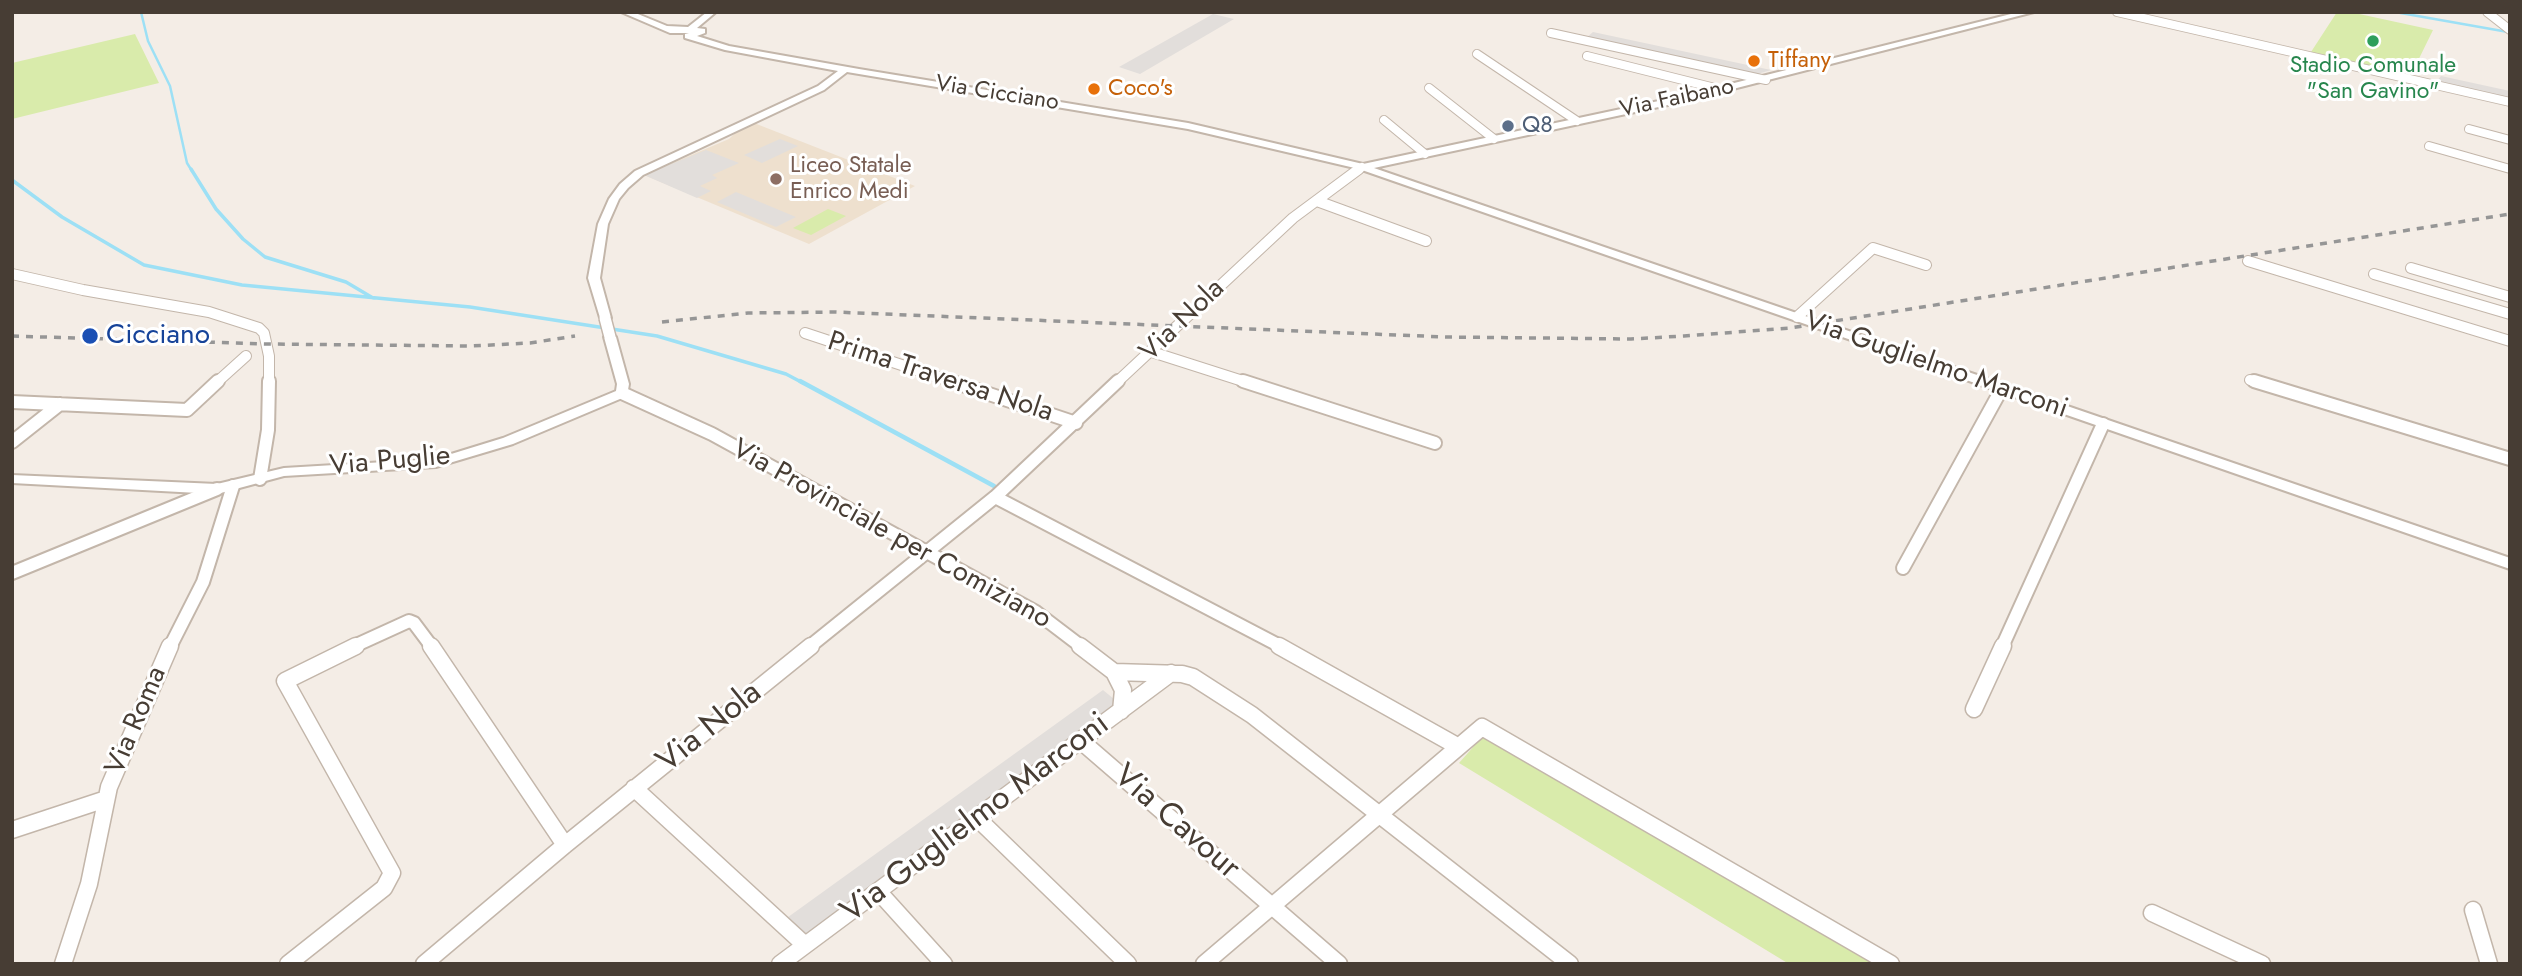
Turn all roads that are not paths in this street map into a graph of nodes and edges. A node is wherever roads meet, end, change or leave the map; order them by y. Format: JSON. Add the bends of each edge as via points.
{"nodes":[{"id":1,"x":625,"y":12,"type":"edge"},
{"id":2,"x":712,"y":12,"type":"edge"},
{"id":3,"x":2030,"y":12,"type":"edge"},
{"id":4,"x":2117,"y":12,"type":"edge"},
{"id":5,"x":2487,"y":12,"type":"edge"},
{"id":6,"x":2510,"y":30,"type":"edge"},
{"id":7,"x":694,"y":31,"type":"junction"},
{"id":8,"x":1551,"y":33,"type":"dead end"},
{"id":9,"x":713,"y":44,"type":"junction"},
{"id":10,"x":1477,"y":54,"type":"dead end"},
{"id":11,"x":1587,"y":55,"type":"dead end"},
{"id":12,"x":807,"y":61,"type":"junction"},
{"id":13,"x":843,"y":69,"type":"junction"},
{"id":14,"x":859,"y":72,"type":"junction"},
{"id":15,"x":1766,"y":80,"type":"junction"},
{"id":16,"x":833,"y":81,"type":"junction"},
{"id":17,"x":819,"y":83,"type":"junction"},
{"id":18,"x":1429,"y":88,"type":"dead end"},
{"id":19,"x":1723,"y":90,"type":"junction"},
{"id":20,"x":804,"y":97,"type":"junction"},
{"id":21,"x":2510,"y":102,"type":"edge"},
{"id":22,"x":1384,"y":120,"type":"dead end"},
{"id":23,"x":1577,"y":121,"type":"junction"},
{"id":24,"x":2469,"y":129,"type":"dead end"},
{"id":25,"x":1494,"y":139,"type":"junction"},
{"id":26,"x":2510,"y":140,"type":"edge"},
{"id":27,"x":2429,"y":146,"type":"dead end"},
{"id":28,"x":1425,"y":154,"type":"junction"},
{"id":29,"x":1362,"y":167,"type":"junction"},
{"id":30,"x":2510,"y":169,"type":"edge"},
{"id":31,"x":1317,"y":201,"type":"junction"},
{"id":32,"x":1426,"y":241,"type":"dead end"},
{"id":33,"x":2248,"y":261,"type":"dead end"},
{"id":34,"x":1927,"y":265,"type":"dead end"},
{"id":35,"x":2411,"y":268,"type":"dead end"},
{"id":36,"x":12,"y":274,"type":"edge"},
{"id":37,"x":2374,"y":274,"type":"dead end"},
{"id":38,"x":2510,"y":297,"type":"edge"},
{"id":39,"x":2510,"y":314,"type":"edge"},
{"id":40,"x":1797,"y":317,"type":"junction"},
{"id":41,"x":805,"y":333,"type":"dead end"},
{"id":42,"x":2510,"y":341,"type":"edge"},
{"id":43,"x":1152,"y":352,"type":"junction"},
{"id":44,"x":246,"y":356,"type":"dead end"},
{"id":45,"x":2250,"y":380,"type":"dead end"},
{"id":46,"x":2001,"y":390,"type":"junction"},
{"id":47,"x":622,"y":393,"type":"junction"},
{"id":48,"x":12,"y":402,"type":"edge"},
{"id":49,"x":60,"y":404,"type":"junction"},
{"id":50,"x":1076,"y":423,"type":"junction"},
{"id":51,"x":2103,"y":424,"type":"junction"},
{"id":52,"x":12,"y":442,"type":"edge"},
{"id":53,"x":1435,"y":443,"type":"dead end"},
{"id":54,"x":2510,"y":459,"type":"edge"},
{"id":55,"x":12,"y":479,"type":"edge"},
{"id":56,"x":260,"y":479,"type":"junction"},
{"id":57,"x":233,"y":486,"type":"junction"},
{"id":58,"x":217,"y":489,"type":"junction"},
{"id":59,"x":996,"y":496,"type":"junction"},
{"id":60,"x":929,"y":553,"type":"junction"},
{"id":61,"x":2510,"y":564,"type":"edge"},
{"id":62,"x":1903,"y":568,"type":"dead end"},
{"id":63,"x":12,"y":573,"type":"edge"},
{"id":64,"x":1114,"y":672,"type":"junction"},
{"id":65,"x":1171,"y":673,"type":"junction"},
{"id":66,"x":1974,"y":709,"type":"dead end"},
{"id":67,"x":1121,"y":711,"type":"junction"},
{"id":68,"x":1081,"y":741,"type":"junction"},
{"id":69,"x":1457,"y":746,"type":"junction"},
{"id":70,"x":634,"y":788,"type":"junction"},
{"id":71,"x":106,"y":800,"type":"junction"},
{"id":72,"x":1377,"y":815,"type":"junction"},
{"id":73,"x":977,"y":818,"type":"junction"},
{"id":74,"x":12,"y":830,"type":"edge"},
{"id":75,"x":565,"y":845,"type":"junction"},
{"id":76,"x":878,"y":891,"type":"junction"},
{"id":77,"x":1270,"y":905,"type":"junction"},
{"id":78,"x":2473,"y":911,"type":"dead end"},
{"id":79,"x":2152,"y":913,"type":"dead end"},
{"id":80,"x":806,"y":945,"type":"junction"},
{"id":81,"x":63,"y":964,"type":"edge"},
{"id":82,"x":288,"y":964,"type":"edge"},
{"id":83,"x":424,"y":964,"type":"edge"},
{"id":84,"x":780,"y":964,"type":"edge"},
{"id":85,"x":944,"y":964,"type":"edge"},
{"id":86,"x":1128,"y":964,"type":"edge"},
{"id":87,"x":1204,"y":964,"type":"edge"},
{"id":88,"x":1339,"y":964,"type":"edge"},
{"id":89,"x":1570,"y":964,"type":"edge"},
{"id":90,"x":1891,"y":964,"type":"edge"},
{"id":91,"x":2262,"y":964,"type":"edge"},
{"id":92,"x":2489,"y":964,"type":"edge"}],
"edges":[{"from":1,"to":7,"type":"street","name":"Via Cicciano","via":[[665,28]]},
{"from":2,"to":7,"type":"street"},
{"from":3,"to":15,"type":"street","name":"Via Faibano"},
{"from":4,"to":21,"type":"street"},
{"from":5,"to":6,"type":"street"},
{"from":7,"to":9,"type":"street","name":"Via Cicciano"},
{"from":7,"to":9,"type":"street"},
{"from":8,"to":15,"type":"street"},
{"from":9,"to":12,"type":"street","name":"Via Cicciano"},
{"from":10,"to":23,"type":"street"},
{"from":11,"to":19,"type":"street"},
{"from":12,"to":13,"type":"street","name":"Via Cicciano"},
{"from":12,"to":17,"type":"street","via":[[821,76]]},
{"from":13,"to":14,"type":"street","name":"Via Cicciano"},
{"from":13,"to":16,"type":"street"},
{"from":13,"to":17,"type":"street"},
{"from":14,"to":16,"type":"street"},
{"from":14,"to":29,"type":"street","name":"Via Cicciano","via":[[1188,126]]},
{"from":15,"to":19,"type":"street","name":"Via Faibano"},
{"from":16,"to":20,"type":"street"},
{"from":17,"to":20,"type":"street"},
{"from":18,"to":25,"type":"street"},
{"from":19,"to":23,"type":"street","name":"Via Faibano"},
{"from":20,"to":47,"type":"street","bridge":true,"via":[[639,173],[614,200],[603,224],[594,278]]},
{"from":22,"to":28,"type":"street"},
{"from":23,"to":25,"type":"street","name":"Via Faibano"},
{"from":24,"to":26,"type":"street"},
{"from":25,"to":28,"type":"street","name":"Via Faibano"},
{"from":27,"to":30,"type":"street"},
{"from":28,"to":29,"type":"street","name":"Via Faibano"},
{"from":29,"to":31,"type":"street","name":"Via Nola"},
{"from":29,"to":40,"type":"street","name":"Via Guglielmo Marconi"},
{"from":31,"to":32,"type":"street"},
{"from":31,"to":43,"type":"street","name":"Via Nola","via":[[1259,248]]},
{"from":33,"to":42,"type":"street"},
{"from":34,"to":40,"type":"street","via":[[1873,248]]},
{"from":35,"to":38,"type":"street"},
{"from":36,"to":56,"type":"street","via":[[222,314],[259,328],[267,344],[268,430]]},
{"from":37,"to":39,"type":"street"},
{"from":40,"to":46,"type":"street","name":"Via Guglielmo Marconi"},
{"from":41,"to":50,"type":"street","name":"Prima Traversa Nola"},
{"from":43,"to":50,"type":"street","name":"Via Nola"},
{"from":43,"to":53,"type":"street"},
{"from":44,"to":49,"type":"street","via":[[187,410]]},
{"from":45,"to":54,"type":"street"},
{"from":46,"to":51,"type":"street","name":"Via Guglielmo Marconi"},
{"from":46,"to":62,"type":"street"},
{"from":47,"to":56,"type":"street","name":"Via Puglie","via":[[508,441],[436,463],[304,469]]},
{"from":47,"to":60,"type":"street","name":"Via Provinciale per Comiziano","via":[[712,434]]},
{"from":48,"to":49,"type":"street"},
{"from":49,"to":52,"type":"street"},
{"from":50,"to":59,"type":"street","name":"Via Nola"},
{"from":51,"to":61,"type":"street","name":"Via Guglielmo Marconi"},
{"from":51,"to":66,"type":"street"},
{"from":55,"to":58,"type":"street","name":"Via Puglie"},
{"from":56,"to":57,"type":"street","name":"Via Puglie"},
{"from":57,"to":58,"type":"street","name":"Via Puglie"},
{"from":57,"to":71,"type":"street","name":"Via Roma","via":[[203,582],[156,674]]},
{"from":58,"to":63,"type":"street"},
{"from":59,"to":60,"type":"street","name":"Via Nola"},
{"from":59,"to":69,"type":"street","via":[[1241,624]]},
{"from":60,"to":64,"type":"street","name":"Via Provinciale per Comiziano","via":[[1036,612]]},
{"from":60,"to":70,"type":"street","name":"Via Nola"},
{"from":64,"to":65,"type":"street"},
{"from":64,"to":67,"type":"street","via":[[1123,690]]},
{"from":65,"to":67,"type":"street","name":"Via Guglielmo Marconi"},
{"from":65,"to":72,"type":"street","via":[[1193,677],[1252,715]]},
{"from":67,"to":68,"type":"street","name":"Via Guglielmo Marconi"},
{"from":68,"to":73,"type":"street","name":"Via Guglielmo Marconi"},
{"from":68,"to":77,"type":"street","name":"Via Cavour"},
{"from":69,"to":72,"type":"street"},
{"from":69,"to":90,"type":"street","via":[[1482,727]]},
{"from":70,"to":75,"type":"street","name":"Via Nola"},
{"from":70,"to":80,"type":"street"},
{"from":71,"to":74,"type":"street"},
{"from":71,"to":81,"type":"street","name":"Via Roma","via":[[89,884]]},
{"from":72,"to":77,"type":"street"},
{"from":72,"to":89,"type":"street"},
{"from":73,"to":76,"type":"street","name":"Via Guglielmo Marconi"},
{"from":73,"to":86,"type":"street"},
{"from":75,"to":82,"type":"street","via":[[426,638],[414,624],[401,623],[285,681],[392,873],[384,888]]},
{"from":75,"to":83,"type":"street","name":"Via Nola"},
{"from":76,"to":80,"type":"street","name":"Via Guglielmo Marconi"},
{"from":76,"to":85,"type":"street"},
{"from":77,"to":87,"type":"street"},
{"from":77,"to":88,"type":"street","name":"Via Cavour"},
{"from":78,"to":92,"type":"street"},
{"from":79,"to":91,"type":"street"},
{"from":80,"to":84,"type":"street","name":"Via Guglielmo Marconi"}]}
